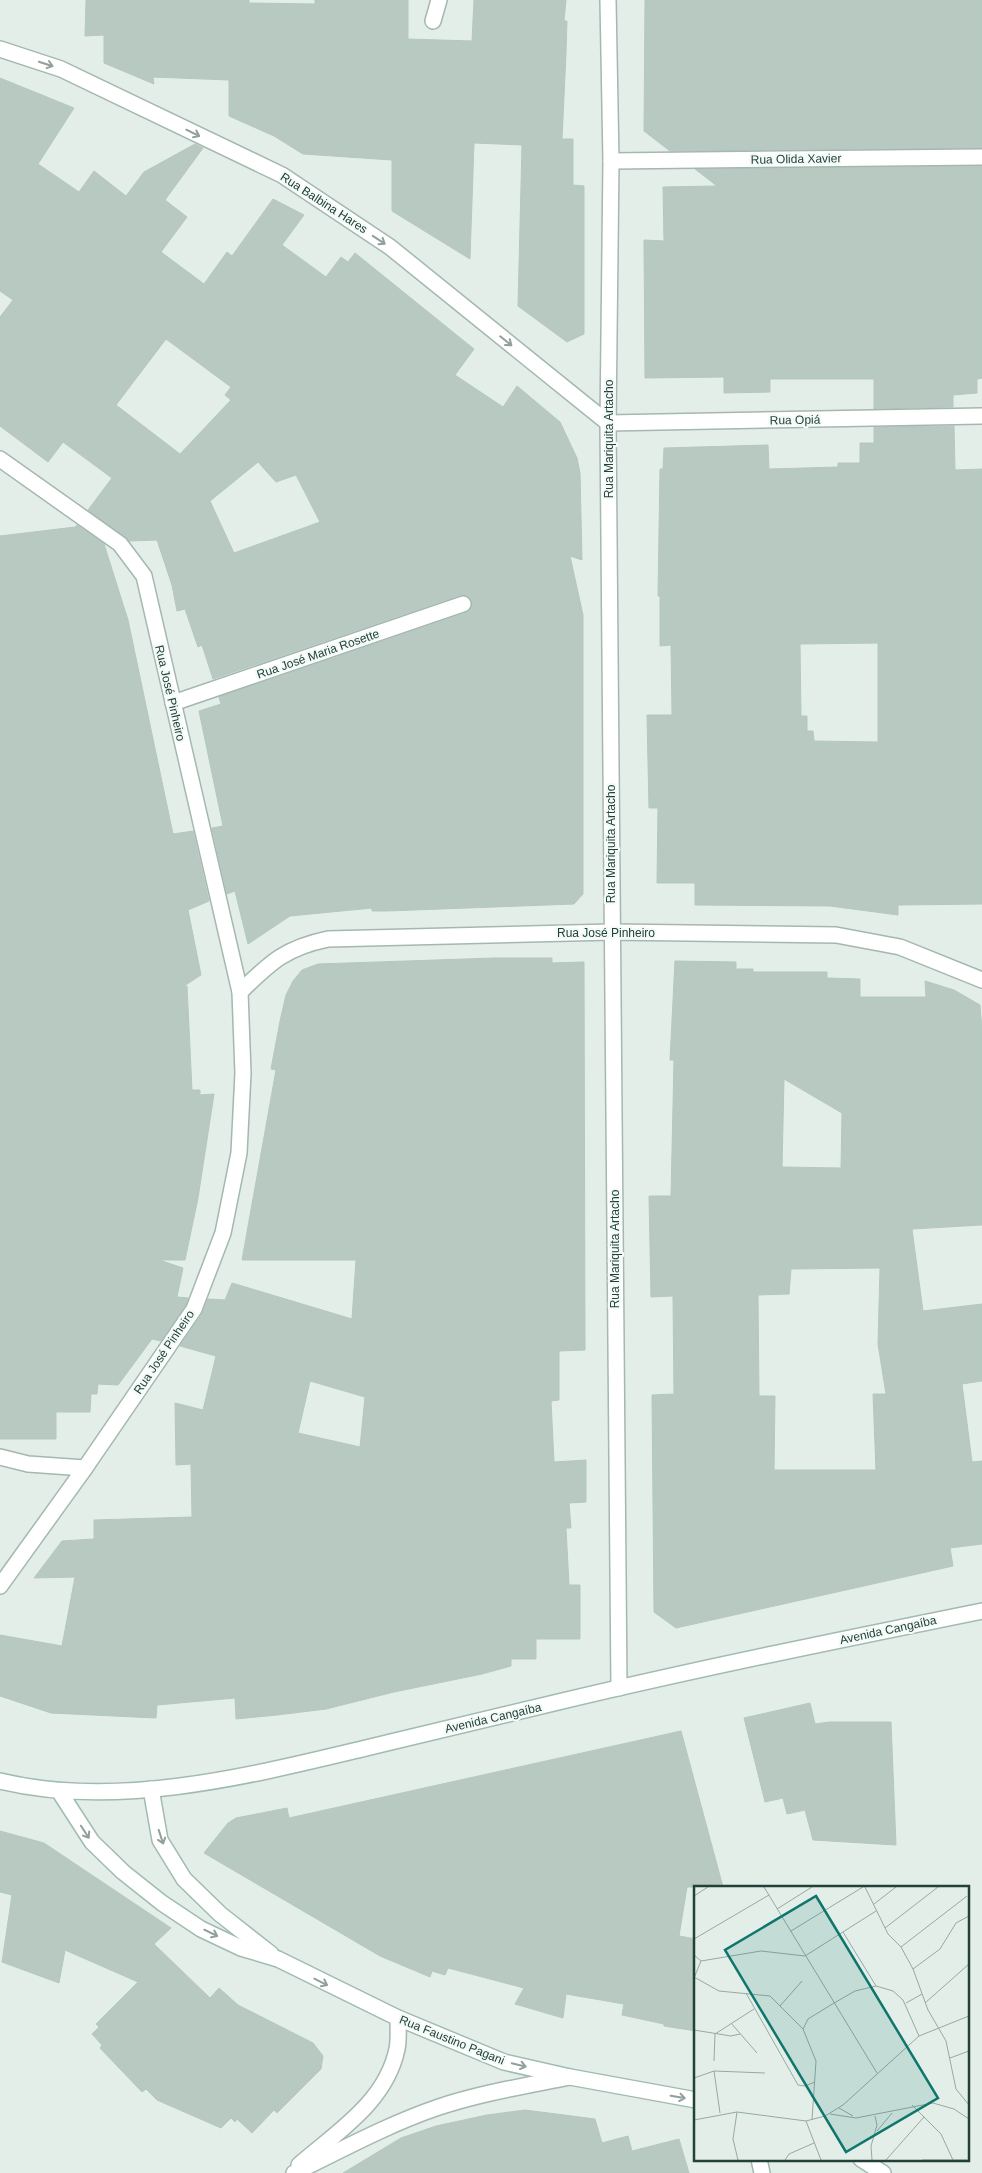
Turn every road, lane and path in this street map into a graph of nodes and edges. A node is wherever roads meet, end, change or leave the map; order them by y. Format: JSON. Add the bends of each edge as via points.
{"nodes":[{"id":1,"x":438,"y":0,"type":"edge"},
{"id":2,"x":608,"y":0,"type":"edge"},
{"id":3,"x":433,"y":21,"type":"dead end"},
{"id":4,"x":0,"y":49,"type":"edge"},
{"id":5,"x":982,"y":157,"type":"edge"},
{"id":6,"x":611,"y":161,"type":"junction"},
{"id":7,"x":982,"y":416,"type":"edge"},
{"id":8,"x":608,"y":423,"type":"junction"},
{"id":9,"x":0,"y":459,"type":"edge"},
{"id":10,"x":463,"y":604,"type":"dead end"},
{"id":11,"x":173,"y":703,"type":"junction"},
{"id":12,"x":612,"y":932,"type":"junction"},
{"id":13,"x":982,"y":980,"type":"edge"},
{"id":14,"x":240,"y":992,"type":"junction"},
{"id":15,"x":0,"y":1458,"type":"edge"},
{"id":16,"x":85,"y":1468,"type":"junction"},
{"id":17,"x":0,"y":1586,"type":"edge"},
{"id":18,"x":982,"y":1611,"type":"edge"},
{"id":19,"x":618,"y":1688,"type":"junction"},
{"id":20,"x":0,"y":1781,"type":"edge"},
{"id":21,"x":151,"y":1790,"type":"junction"},
{"id":22,"x":59,"y":1791,"type":"junction"},
{"id":23,"x":278,"y":1960,"type":"junction"},
{"id":24,"x":398,"y":2018,"type":"junction"},
{"id":25,"x":570,"y":2077,"type":"junction"},
{"id":26,"x":694,"y":2100,"type":"edge"},
{"id":27,"x":759,"y":2160,"type":"edge"},
{"id":28,"x":863,"y":2160,"type":"edge"},
{"id":29,"x":290,"y":2173,"type":"edge"},
{"id":30,"x":294,"y":2173,"type":"edge"},
{"id":31,"x":762,"y":2173,"type":"edge"},
{"id":32,"x":883,"y":2173,"type":"edge"}],
"edges":[{"from":1,"to":3,"type":"street"},
{"from":2,"to":6,"type":"street","name":"Rua Mariquita Artacho"},
{"from":4,"to":8,"type":"street","name":"Rua Balbina Hares","one_way":true,"via":[[61,69],[282,176],[390,247]]},
{"from":5,"to":6,"type":"street","name":"Rua Olida Xavier"},
{"from":6,"to":8,"type":"street","name":"Rua Mariquita Artacho"},
{"from":7,"to":8,"type":"street","name":"Rua Opiá"},
{"from":8,"to":12,"type":"street","name":"Rua Mariquita Artacho"},
{"from":9,"to":11,"type":"street","name":"Rua José Pinheiro","via":[[120,544],[144,576]]},
{"from":10,"to":11,"type":"street","name":"Rua José Maria Rosette"},
{"from":11,"to":14,"type":"street","name":"Rua José Pinheiro"},
{"from":12,"to":13,"type":"street","name":"Rua José Pinheiro","via":[[836,935],[900,947]]},
{"from":12,"to":14,"type":"street","name":"Rua José Pinheiro","via":[[328,939],[302,944],[281,954]]},
{"from":12,"to":19,"type":"street","name":"Rua Mariquita Artacho"},
{"from":14,"to":16,"type":"street","name":"Rua José Pinheiro","via":[[243,1073],[239,1153],[223,1232],[194,1309]]},
{"from":15,"to":16,"type":"street","via":[[28,1464]]},
{"from":16,"to":17,"type":"street","name":"Rua José Pinheiro"},
{"from":18,"to":19,"type":"street","name":"Avenida Cangaíba"},
{"from":19,"to":21,"type":"street","name":"Avenida Cangaíba","via":[[307,1762]]},
{"from":20,"to":22,"type":"street","name":"Avenida Cangaíba"},
{"from":21,"to":22,"type":"street","name":"Avenida Cangaíba"},
{"from":21,"to":23,"type":"street","name":"Rua Faustino Pagani","one_way":true,"via":[[160,1840],[184,1879],[220,1914]]},
{"from":22,"to":23,"type":"street","name":"Rua Faustino Pagani","one_way":true,"via":[[92,1842],[162,1903],[217,1936]]},
{"from":23,"to":24,"type":"street","name":"Rua Faustino Pagani","one_way":true},
{"from":24,"to":25,"type":"street","name":"Rua Faustino Pagani","one_way":true,"via":[[504,2062]]},
{"from":24,"to":29,"type":"street","via":[[398,2048],[388,2074],[370,2102],[345,2128]]},
{"from":25,"to":26,"type":"street","name":"Rua Faustino Pagani","one_way":true},
{"from":25,"to":30,"type":"street","via":[[437,2108]]},
{"from":27,"to":31,"type":"street"},
{"from":28,"to":32,"type":"street"}]}
